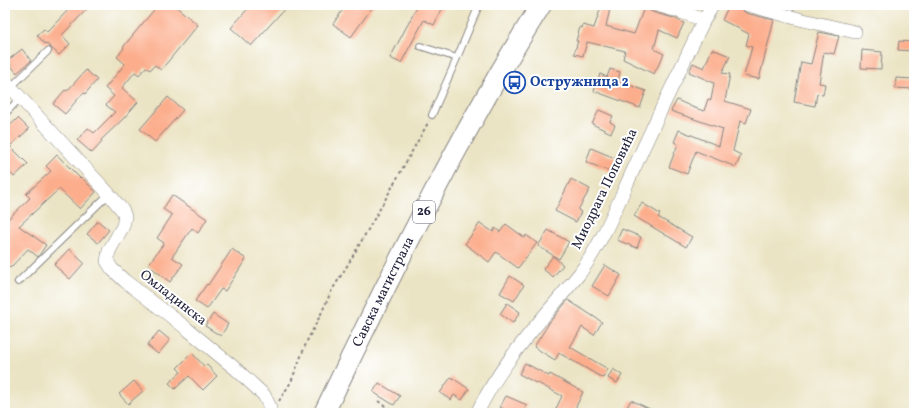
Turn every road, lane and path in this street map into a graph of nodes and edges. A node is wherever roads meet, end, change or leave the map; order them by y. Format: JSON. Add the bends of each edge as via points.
{"nodes":[{"id":1,"x":479,"y":5,"type":"edge"},
{"id":2,"x":657,"y":5,"type":"edge"},
{"id":3,"x":713,"y":5,"type":"edge"},
{"id":4,"x":748,"y":5,"type":"edge"},
{"id":5,"x":538,"y":11,"type":"edge"},
{"id":6,"x":704,"y":20,"type":"junction"},
{"id":7,"x":855,"y":32,"type":"dead end"},
{"id":8,"x":420,"y":46,"type":"dead end"},
{"id":9,"x":48,"y":51,"type":"dead end"},
{"id":10,"x":457,"y":58,"type":"junction"},
{"id":11,"x":8,"y":84,"type":"edge"},
{"id":12,"x":21,"y":98,"type":"junction"},
{"id":13,"x":5,"y":114,"type":"edge"},
{"id":14,"x":432,"y":115,"type":"joint"},
{"id":15,"x":109,"y":194,"type":"junction"},
{"id":16,"x":18,"y":282,"type":"dead end"},
{"id":17,"x":378,"y":401,"type":"dead end"},
{"id":18,"x":270,"y":410,"type":"edge"},
{"id":19,"x":324,"y":413,"type":"edge"},
{"id":20,"x":395,"y":413,"type":"edge"},
{"id":21,"x":477,"y":413,"type":"edge"}],
"edges":[{"from":1,"to":10,"type":"lane"},
{"from":2,"to":6,"type":"street"},
{"from":3,"to":6,"type":"street","name":"Миодрага Поповића"},
{"from":4,"to":7,"type":"street"},
{"from":5,"to":19,"type":"main road","name":"Савска магистрала","number":"26","via":[[486,96],[436,188],[377,302]]},
{"from":6,"to":21,"type":"street","name":"Миодрага Поповића","via":[[588,261],[515,351]]},
{"from":8,"to":10,"type":"lane"},
{"from":9,"to":11,"type":"lane","name":"Омладинска"},
{"from":10,"to":14,"type":"lane"},
{"from":11,"to":12,"type":"street","name":"Омладинска"},
{"from":12,"to":13,"type":"lane"},
{"from":12,"to":15,"type":"street","name":"Омладинска"},
{"from":14,"to":18,"type":"path","via":[[332,290],[307,341],[291,382]]},
{"from":15,"to":16,"type":"lane"},
{"from":15,"to":18,"type":"street","name":"Омладинска","via":[[125,217],[107,256],[112,269],[237,370],[264,395]]},
{"from":17,"to":20,"type":"path"}]}
